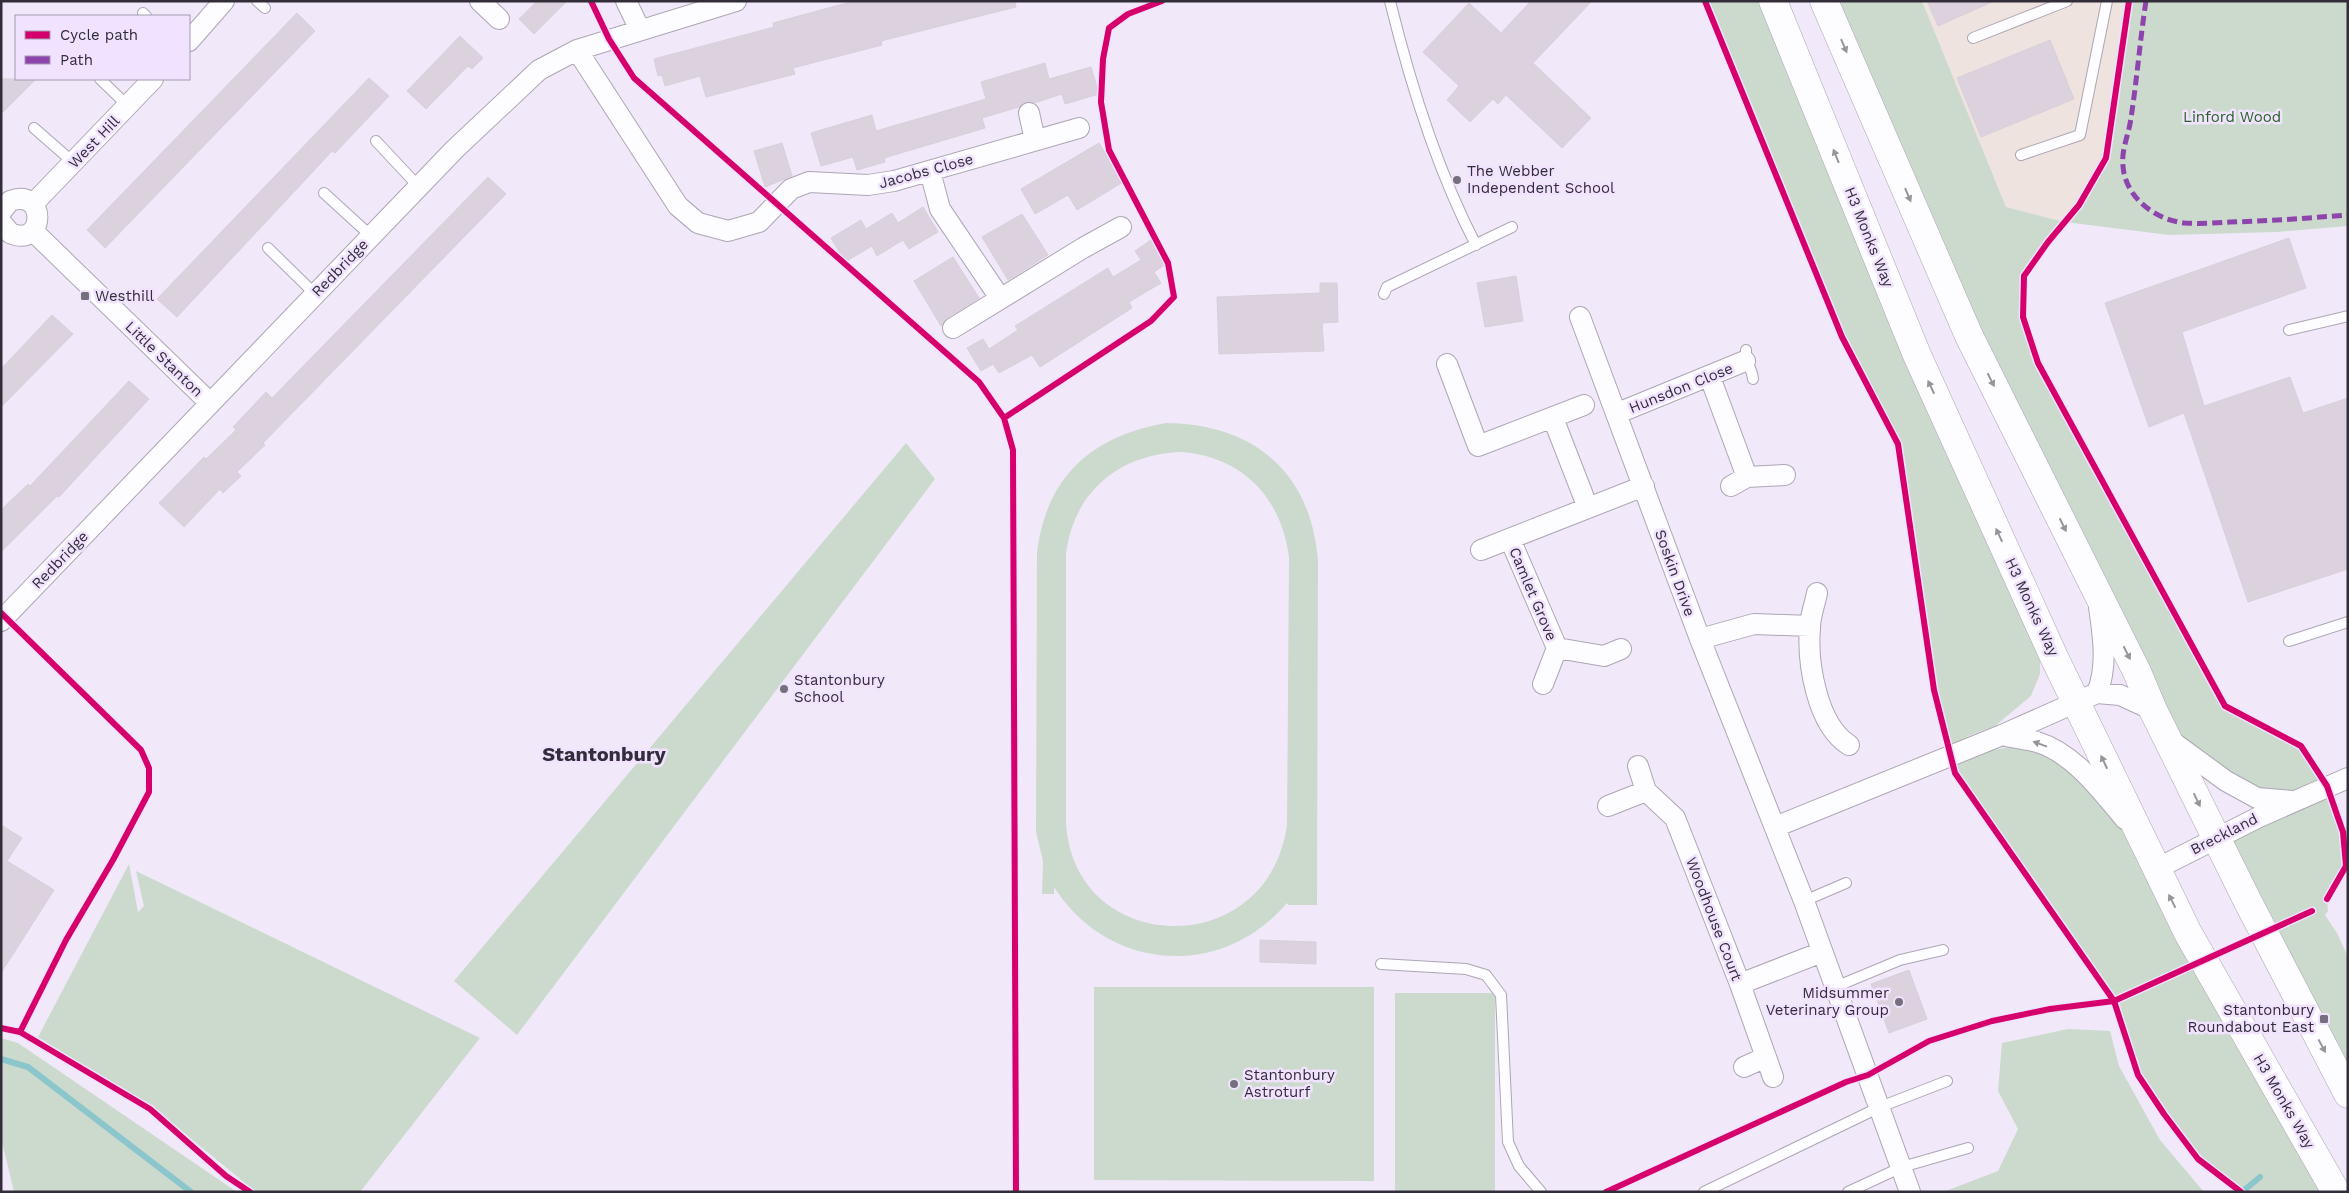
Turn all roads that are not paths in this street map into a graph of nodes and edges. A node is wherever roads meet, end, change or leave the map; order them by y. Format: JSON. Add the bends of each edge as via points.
{"nodes":[{"id":1,"x":224,"y":1,"type":"edge"},
{"id":2,"x":480,"y":1,"type":"edge"},
{"id":3,"x":626,"y":1,"type":"edge"},
{"id":4,"x":736,"y":1,"type":"edge"},
{"id":5,"x":1390,"y":1,"type":"edge"},
{"id":6,"x":1773,"y":1,"type":"edge"},
{"id":7,"x":1824,"y":1,"type":"edge"},
{"id":8,"x":2067,"y":1,"type":"edge"},
{"id":9,"x":2107,"y":1,"type":"edge"},
{"id":10,"x":499,"y":19,"type":"dead end"},
{"id":11,"x":640,"y":30,"type":"junction"},
{"id":12,"x":1973,"y":38,"type":"dead end"},
{"id":13,"x":190,"y":40,"type":"edge"},
{"id":14,"x":577,"y":50,"type":"junction"},
{"id":15,"x":101,"y":80,"type":"edge"},
{"id":16,"x":152,"y":80,"type":"edge"},
{"id":17,"x":128,"y":106,"type":"junction"},
{"id":18,"x":1029,"y":113,"type":"dead end"},
{"id":19,"x":34,"y":128,"type":"dead end"},
{"id":20,"x":1079,"y":128,"type":"dead end"},
{"id":21,"x":1035,"y":140,"type":"junction"},
{"id":22,"x":376,"y":141,"type":"dead end"},
{"id":23,"x":2021,"y":155,"type":"dead end"},
{"id":24,"x":74,"y":163,"type":"junction"},
{"id":25,"x":930,"y":172,"type":"junction"},
{"id":26,"x":419,"y":187,"type":"junction"},
{"id":27,"x":324,"y":193,"type":"dead end"},
{"id":28,"x":32,"y":204,"type":"junction"},
{"id":29,"x":3,"y":217,"type":"edge"},
{"id":30,"x":1122,"y":227,"type":"dead end"},
{"id":31,"x":1512,"y":227,"type":"dead end"},
{"id":32,"x":33,"y":231,"type":"junction"},
{"id":33,"x":371,"y":236,"type":"junction"},
{"id":34,"x":1476,"y":245,"type":"junction"},
{"id":35,"x":268,"y":248,"type":"dead end"},
{"id":36,"x":315,"y":294,"type":"junction"},
{"id":37,"x":1384,"y":294,"type":"dead end"},
{"id":38,"x":1000,"y":298,"type":"junction"},
{"id":39,"x":2348,"y":316,"type":"edge"},
{"id":40,"x":1580,"y":317,"type":"dead end"},
{"id":41,"x":952,"y":328,"type":"dead end"},
{"id":42,"x":2289,"y":330,"type":"dead end"},
{"id":43,"x":1447,"y":364,"type":"dead end"},
{"id":44,"x":1748,"y":364,"type":"dead end"},
{"id":45,"x":1710,"y":377,"type":"junction"},
{"id":46,"x":210,"y":403,"type":"junction"},
{"id":47,"x":1584,"y":404,"type":"dead end"},
{"id":48,"x":1618,"y":414,"type":"junction"},
{"id":49,"x":1553,"y":418,"type":"junction"},
{"id":50,"x":1785,"y":475,"type":"dead end"},
{"id":51,"x":1644,"y":486,"type":"junction"},
{"id":52,"x":1588,"y":508,"type":"junction"},
{"id":53,"x":1510,"y":539,"type":"junction"},
{"id":54,"x":1481,"y":550,"type":"dead end"},
{"id":55,"x":1818,"y":594,"type":"dead end"},
{"id":56,"x":2097,"y":594,"type":"junction"},
{"id":57,"x":1,"y":621,"type":"edge"},
{"id":58,"x":2348,"y":622,"type":"edge"},
{"id":59,"x":1810,"y":626,"type":"junction"},
{"id":60,"x":1700,"y":639,"type":"junction"},
{"id":61,"x":2289,"y":641,"type":"dead end"},
{"id":62,"x":1557,"y":648,"type":"junction"},
{"id":63,"x":1621,"y":649,"type":"dead end"},
{"id":64,"x":1543,"y":684,"type":"dead end"},
{"id":65,"x":2086,"y":697,"type":"junction"},
{"id":66,"x":2153,"y":710,"type":"junction"},
{"id":67,"x":2002,"y":735,"type":"junction"},
{"id":68,"x":2167,"y":737,"type":"junction"},
{"id":69,"x":1842,"y":745,"type":"dead end"},
{"id":70,"x":1638,"y":766,"type":"dead end"},
{"id":71,"x":2348,"y":778,"type":"edge"},
{"id":72,"x":1646,"y":791,"type":"junction"},
{"id":73,"x":2294,"y":801,"type":"junction"},
{"id":74,"x":1608,"y":806,"type":"dead end"},
{"id":75,"x":1775,"y":827,"type":"junction"},
{"id":76,"x":2139,"y":835,"type":"junction"},
{"id":77,"x":2216,"y":838,"type":"junction"},
{"id":78,"x":2156,"y":869,"type":"junction"},
{"id":79,"x":1846,"y":884,"type":"dead end"},
{"id":80,"x":1804,"y":901,"type":"junction"},
{"id":81,"x":1943,"y":950,"type":"dead end"},
{"id":82,"x":1822,"y":952,"type":"junction"},
{"id":83,"x":1381,"y":964,"type":"dead end"},
{"id":84,"x":1740,"y":984,"type":"junction"},
{"id":85,"x":1835,"y":987,"type":"junction"},
{"id":86,"x":1766,"y":1057,"type":"junction"},
{"id":87,"x":1744,"y":1067,"type":"dead end"},
{"id":88,"x":1773,"y":1077,"type":"dead end"},
{"id":89,"x":1947,"y":1081,"type":"dead end"},
{"id":90,"x":2348,"y":1094,"type":"edge"},
{"id":91,"x":1880,"y":1108,"type":"junction"},
{"id":92,"x":1968,"y":1148,"type":"dead end"},
{"id":93,"x":1902,"y":1168,"type":"junction"},
{"id":94,"x":1541,"y":1192,"type":"edge"},
{"id":95,"x":1704,"y":1192,"type":"edge"},
{"id":96,"x":1848,"y":1192,"type":"edge"},
{"id":97,"x":1910,"y":1192,"type":"edge"},
{"id":98,"x":2336,"y":1192,"type":"edge"}],
"edges":[{"from":1,"to":13,"type":"street"},
{"from":2,"to":10,"type":"street"},
{"from":3,"to":11,"type":"street"},
{"from":4,"to":11,"type":"street","name":"Redbridge"},
{"from":5,"to":34,"type":"lane","via":[[1403,56],[1429,132],[1461,216]]},
{"from":65,"to":6,"type":"main road","name":"H3 Monks Way","one_way":true,"via":[[1917,355]]},
{"from":7,"to":56,"type":"main road","one_way":true,"via":[[1969,336]]},
{"from":8,"to":12,"type":"lane"},
{"from":9,"to":23,"type":"lane","via":[[2080,135]]},
{"from":11,"to":14,"type":"street","name":"Redbridge"},
{"from":14,"to":25,"type":"street","name":"Jacobs Close","via":[[678,206],[698,223],[728,231],[759,222],[791,189],[809,182],[868,185]]},
{"from":14,"to":26,"type":"street","name":"Redbridge","via":[[539,70]]},
{"from":15,"to":17,"type":"lane"},
{"from":16,"to":17,"type":"street","name":"West Hill"},
{"from":17,"to":24,"type":"street","name":"West Hill"},
{"from":18,"to":21,"type":"street"},
{"from":19,"to":24,"type":"lane"},
{"from":20,"to":21,"type":"street","name":"Jacobs Close"},
{"from":21,"to":25,"type":"street","name":"Jacobs Close"},
{"from":22,"to":26,"type":"lane"},
{"from":24,"to":28,"type":"street","name":"West Hill"},
{"from":25,"to":38,"type":"street","via":[[940,209]]},
{"from":26,"to":33,"type":"street","name":"Redbridge"},
{"from":27,"to":33,"type":"lane"},
{"from":28,"to":29,"type":"street","via":[[16,198]]},
{"from":28,"to":32,"type":"street","via":[[38,214]]},
{"from":29,"to":32,"type":"street","via":[[16,236]]},
{"from":30,"to":38,"type":"street","via":[[1078,242]]},
{"from":31,"to":34,"type":"lane"},
{"from":32,"to":46,"type":"street","name":"Little Stanton"},
{"from":33,"to":36,"type":"street","name":"Redbridge"},
{"from":34,"to":37,"type":"lane","via":[[1387,287]]},
{"from":35,"to":36,"type":"lane"},
{"from":36,"to":46,"type":"street","name":"Redbridge"},
{"from":38,"to":41,"type":"street"},
{"from":39,"to":42,"type":"lane"},
{"from":40,"to":48,"type":"street","name":"Soskin Drive"},
{"from":43,"to":49,"type":"street","via":[[1478,446]]},
{"from":44,"to":45,"type":"street","name":"Hunsdon Close"},
{"from":45,"to":48,"type":"street","name":"Hunsdon Close"},
{"from":45,"to":50,"type":"street","via":[[1739,481]]},
{"from":46,"to":57,"type":"street","name":"Redbridge"},
{"from":47,"to":49,"type":"street"},
{"from":48,"to":51,"type":"street","name":"Soskin Drive"},
{"from":49,"to":52,"type":"street"},
{"from":51,"to":52,"type":"street","name":"Camlet Grove"},
{"from":51,"to":60,"type":"street","name":"Soskin Drive"},
{"from":52,"to":53,"type":"street","name":"Camlet Grove"},
{"from":53,"to":54,"type":"street","name":"Camlet Grove"},
{"from":53,"to":62,"type":"street","name":"Camlet Grove"},
{"from":55,"to":59,"type":"street"},
{"from":56,"to":65,"type":"street","via":[[2104,645],[2103,680]]},
{"from":56,"to":66,"type":"main road","one_way":true},
{"from":58,"to":61,"type":"lane"},
{"from":59,"to":60,"type":"street","via":[[1754,624]]},
{"from":59,"to":69,"type":"street","via":[[1814,684],[1822,709]]},
{"from":60,"to":75,"type":"street","name":"Soskin Drive"},
{"from":62,"to":63,"type":"street","name":"Camlet Grove","via":[[1604,656]]},
{"from":62,"to":64,"type":"street","name":"Camlet Grove"},
{"from":65,"to":66,"type":"street","via":[[2120,695]]},
{"from":65,"to":67,"type":"street"},
{"from":76,"to":65,"type":"main road","name":"H3 Monks Way","one_way":true},
{"from":66,"to":68,"type":"main road"},
{"from":67,"to":75,"type":"street"},
{"from":76,"to":67,"type":"street","one_way":true,"via":[[2095,784],[2059,752],[2038,743]]},
{"from":68,"to":73,"type":"street","name":"Breckland","via":[[2226,781],[2257,798]]},
{"from":68,"to":77,"type":"main road","one_way":true},
{"from":70,"to":72,"type":"street","name":"Woodhouse Court"},
{"from":71,"to":73,"type":"street","name":"Breckland"},
{"from":72,"to":74,"type":"street"},
{"from":72,"to":84,"type":"street","name":"Woodhouse Court","via":[[1675,818]]},
{"from":73,"to":77,"type":"street","name":"Breckland"},
{"from":75,"to":80,"type":"street","name":"Soskin Drive"},
{"from":76,"to":78,"type":"main road","name":"H3 Monks Way"},
{"from":77,"to":78,"type":"street","name":"Breckland"},
{"from":77,"to":90,"type":"main road","one_way":true},
{"from":98,"to":78,"type":"main road","name":"H3 Monks Way","one_way":true,"via":[[2188,932]]},
{"from":79,"to":80,"type":"lane"},
{"from":80,"to":82,"type":"street","name":"Soskin Drive"},
{"from":81,"to":85,"type":"lane","via":[[1900,960]]},
{"from":82,"to":84,"type":"street"},
{"from":82,"to":85,"type":"street","name":"Soskin Drive"},
{"from":83,"to":94,"type":"lane","via":[[1466,969],[1486,975],[1501,995],[1508,1142],[1519,1166]]},
{"from":84,"to":86,"type":"street","name":"Woodhouse Court"},
{"from":85,"to":91,"type":"street","name":"Soskin Drive"},
{"from":86,"to":87,"type":"street"},
{"from":86,"to":88,"type":"street","name":"Woodhouse Court"},
{"from":89,"to":91,"type":"lane"},
{"from":91,"to":93,"type":"street","name":"Soskin Drive"},
{"from":91,"to":95,"type":"lane"},
{"from":92,"to":93,"type":"lane"},
{"from":93,"to":96,"type":"lane"},
{"from":93,"to":97,"type":"street","name":"Soskin Drive"}]}
